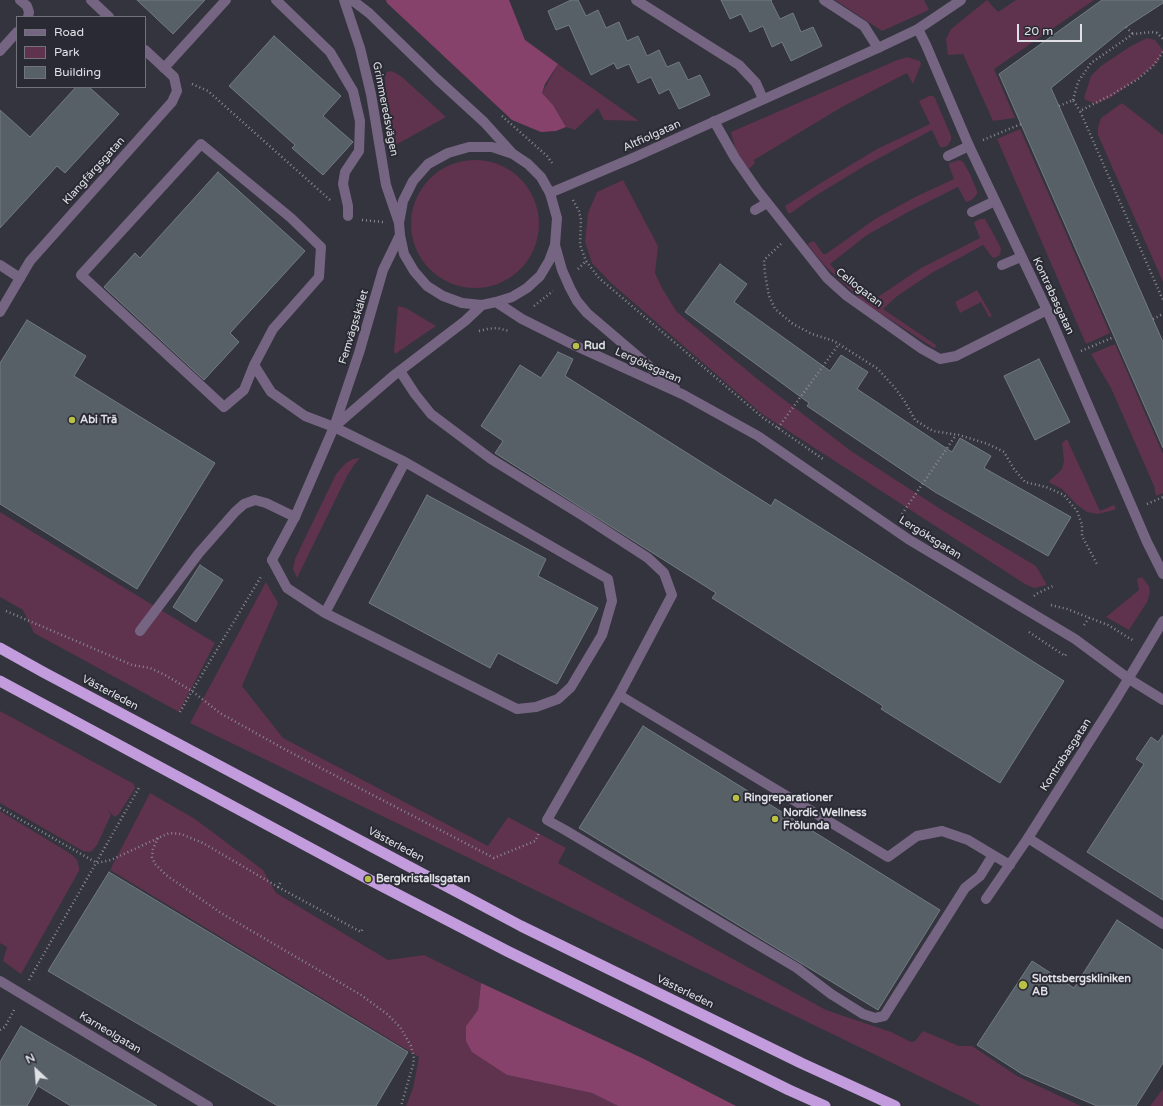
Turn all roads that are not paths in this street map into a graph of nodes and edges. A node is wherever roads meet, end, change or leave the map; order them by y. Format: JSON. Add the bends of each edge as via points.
{"nodes":[{"id":1,"x":20,"y":0,"type":"edge"},
{"id":2,"x":91,"y":0,"type":"edge"},
{"id":3,"x":226,"y":0,"type":"edge"},
{"id":4,"x":276,"y":0,"type":"edge"},
{"id":5,"x":344,"y":0,"type":"edge"},
{"id":6,"x":352,"y":0,"type":"edge"},
{"id":7,"x":636,"y":0,"type":"edge"},
{"id":8,"x":824,"y":0,"type":"edge"},
{"id":9,"x":960,"y":0,"type":"edge"},
{"id":10,"x":28,"y":16,"type":"edge"},
{"id":11,"x":108,"y":16,"type":"edge"},
{"id":12,"x":918,"y":29,"type":"junction"},
{"id":13,"x":16,"y":33,"type":"edge"},
{"id":14,"x":878,"y":48,"type":"junction"},
{"id":15,"x":0,"y":51,"type":"edge"},
{"id":16,"x":146,"y":51,"type":"edge"},
{"id":17,"x":164,"y":68,"type":"junction"},
{"id":18,"x":763,"y":99,"type":"junction"},
{"id":19,"x":714,"y":121,"type":"junction"},
{"id":20,"x":969,"y":146,"type":"junction"},
{"id":21,"x":513,"y":154,"type":"junction"},
{"id":22,"x":948,"y":156,"type":"dead end"},
{"id":23,"x":735,"y":158,"type":"junction"},
{"id":24,"x":725,"y":163,"type":"dead end"},
{"id":25,"x":550,"y":192,"type":"junction"},
{"id":26,"x":995,"y":201,"type":"junction"},
{"id":27,"x":767,"y":203,"type":"junction"},
{"id":28,"x":754,"y":210,"type":"dead end"},
{"id":29,"x":972,"y":212,"type":"dead end"},
{"id":30,"x":348,"y":216,"type":"road end"},
{"id":31,"x":399,"y":223,"type":"junction"},
{"id":32,"x":400,"y":235,"type":"junction"},
{"id":33,"x":555,"y":245,"type":"junction"},
{"id":34,"x":1021,"y":257,"type":"junction"},
{"id":35,"x":0,"y":265,"type":"edge"},
{"id":36,"x":1002,"y":265,"type":"dead end"},
{"id":37,"x":20,"y":278,"type":"junction"},
{"id":38,"x":496,"y":302,"type":"junction"},
{"id":39,"x":482,"y":305,"type":"junction"},
{"id":40,"x":1047,"y":310,"type":"junction"},
{"id":41,"x":0,"y":312,"type":"edge"},
{"id":42,"x":254,"y":365,"type":"junction"},
{"id":43,"x":400,"y":371,"type":"junction"},
{"id":44,"x":684,"y":395,"type":"junction"},
{"id":45,"x":334,"y":427,"type":"junction"},
{"id":46,"x":405,"y":462,"type":"junction"},
{"id":47,"x":295,"y":517,"type":"junction"},
{"id":48,"x":1163,"y":574,"type":"edge"},
{"id":49,"x":325,"y":613,"type":"junction"},
{"id":50,"x":1163,"y":621,"type":"edge"},
{"id":51,"x":140,"y":631,"type":"dead end"},
{"id":52,"x":0,"y":648,"type":"edge"},
{"id":53,"x":1129,"y":678,"type":"junction"},
{"id":54,"x":0,"y":681,"type":"edge"},
{"id":55,"x":619,"y":695,"type":"junction"},
{"id":56,"x":1163,"y":700,"type":"edge"},
{"id":57,"x":1028,"y":838,"type":"junction"},
{"id":58,"x":994,"y":855,"type":"junction"},
{"id":59,"x":1010,"y":864,"type":"junction"},
{"id":60,"x":986,"y":899,"type":"dead end"},
{"id":61,"x":1163,"y":924,"type":"edge"},
{"id":62,"x":0,"y":981,"type":"edge"},
{"id":63,"x":208,"y":1106,"type":"edge"},
{"id":64,"x":825,"y":1106,"type":"edge"},
{"id":65,"x":895,"y":1106,"type":"edge"}],
"edges":[{"from":1,"to":10,"type":"street","via":[[27,6]]},
{"from":2,"to":11,"type":"street"},
{"from":3,"to":17,"type":"street"},
{"from":4,"to":30,"type":"street","via":[[330,52],[353,91],[360,122],[359,151],[345,172],[343,184]]},
{"from":5,"to":31,"type":"street","name":"Grimmeredsvägen","via":[[360,48],[371,94],[386,185]]},
{"from":6,"to":21,"type":"street","via":[[484,122]]},
{"from":7,"to":18,"type":"street","via":[[739,65],[756,83]]},
{"from":8,"to":14,"type":"street","via":[[864,26]]},
{"from":9,"to":12,"type":"street","name":"Altfiolgatan"},
{"from":12,"to":14,"type":"street","name":"Altfiolgatan"},
{"from":12,"to":20,"type":"street","name":"Kontrabasgatan"},
{"from":13,"to":15,"type":"street"},
{"from":14,"to":18,"type":"street","name":"Altfiolgatan"},
{"from":16,"to":17,"type":"street"},
{"from":17,"to":37,"type":"street","name":"Klangfärgsgatan","via":[[174,77],[177,91],[172,102],[30,261]]},
{"from":18,"to":19,"type":"street","name":"Altfiolgatan"},
{"from":19,"to":23,"type":"street","name":"Cellogatan"},
{"from":19,"to":25,"type":"street","name":"Altfiolgatan"},
{"from":20,"to":22,"type":"street"},
{"from":20,"to":26,"type":"street","name":"Kontrabasgatan"},
{"from":21,"to":25,"type":"street","via":[[541,177]]},
{"from":21,"to":31,"type":"street","via":[[492,148],[469,147],[448,153],[428,164],[413,181],[403,201]]},
{"from":23,"to":24,"type":"street"},
{"from":23,"to":27,"type":"street","name":"Cellogatan"},
{"from":25,"to":33,"type":"street","via":[[557,218]]},
{"from":26,"to":29,"type":"street"},
{"from":26,"to":34,"type":"street","name":"Kontrabasgatan"},
{"from":27,"to":28,"type":"street"},
{"from":27,"to":40,"type":"street","name":"Cellogatan","via":[[827,278],[847,296],[940,359],[956,356]]},
{"from":31,"to":32,"type":"street"},
{"from":32,"to":39,"type":"street","via":[[404,254],[427,286],[443,296],[462,303]]},
{"from":32,"to":45,"type":"street","name":"Femvägsskälet","via":[[384,270]]},
{"from":33,"to":38,"type":"street","via":[[540,276],[512,297]]},
{"from":33,"to":44,"type":"street","name":"Lergöksgatan","via":[[566,279],[577,301],[587,313]]},
{"from":34,"to":36,"type":"street"},
{"from":34,"to":40,"type":"street","name":"Kontrabasgatan"},
{"from":35,"to":37,"type":"street"},
{"from":37,"to":41,"type":"street","name":"Klangfärgsgatan"},
{"from":38,"to":39,"type":"street"},
{"from":38,"to":44,"type":"street","name":"Lergöksgatan","via":[[522,319],[576,346]]},
{"from":39,"to":43,"type":"street","name":"Femvägsskälet"},
{"from":40,"to":48,"type":"street","name":"Kontrabasgatan"},
{"from":42,"to":42,"type":"street","via":[[273,329],[319,277],[321,247],[291,218],[201,144],[81,275],[224,407],[244,390]]},
{"from":42,"to":45,"type":"street","via":[[271,392],[305,416]]},
{"from":43,"to":45,"type":"street","name":"Femvägsskälet"},
{"from":43,"to":55,"type":"street","via":[[431,414],[491,459],[648,558],[664,573],[672,595]]},
{"from":44,"to":53,"type":"street","name":"Lergöksgatan","via":[[758,436],[908,540],[1075,639]]},
{"from":45,"to":46,"type":"street"},
{"from":45,"to":47,"type":"street","name":"Femvägsskälet"},
{"from":46,"to":49,"type":"street"},
{"from":46,"to":49,"type":"street","via":[[608,579],[612,601],[602,634],[571,687],[558,699],[536,707],[517,709]]},
{"from":47,"to":49,"type":"street","name":"Femvägsskälet","via":[[272,560],[287,588]]},
{"from":47,"to":51,"type":"street","via":[[255,500],[244,504],[199,553]]},
{"from":50,"to":53,"type":"street","name":"Kontrabasgatan"},
{"from":52,"to":65,"type":"highway","name":"Västerleden","via":[[521,926],[801,1063]]},
{"from":53,"to":56,"type":"street","name":"Lergöksgatan"},
{"from":53,"to":57,"type":"street","name":"Kontrabasgatan"},
{"from":54,"to":64,"type":"highway","via":[[500,948]]},
{"from":55,"to":58,"type":"street","via":[[888,857],[917,836],[942,831],[968,840]]},
{"from":55,"to":58,"type":"street","via":[[546,820],[797,968],[863,1014],[875,1018],[884,1016],[965,888],[980,876]]},
{"from":57,"to":59,"type":"street","name":"Kontrabasgatan"},
{"from":57,"to":61,"type":"street"},
{"from":58,"to":59,"type":"street"},
{"from":59,"to":60,"type":"street","name":"Kontrabasgatan"},
{"from":62,"to":63,"type":"street","name":"Karneolgatan"}]}
